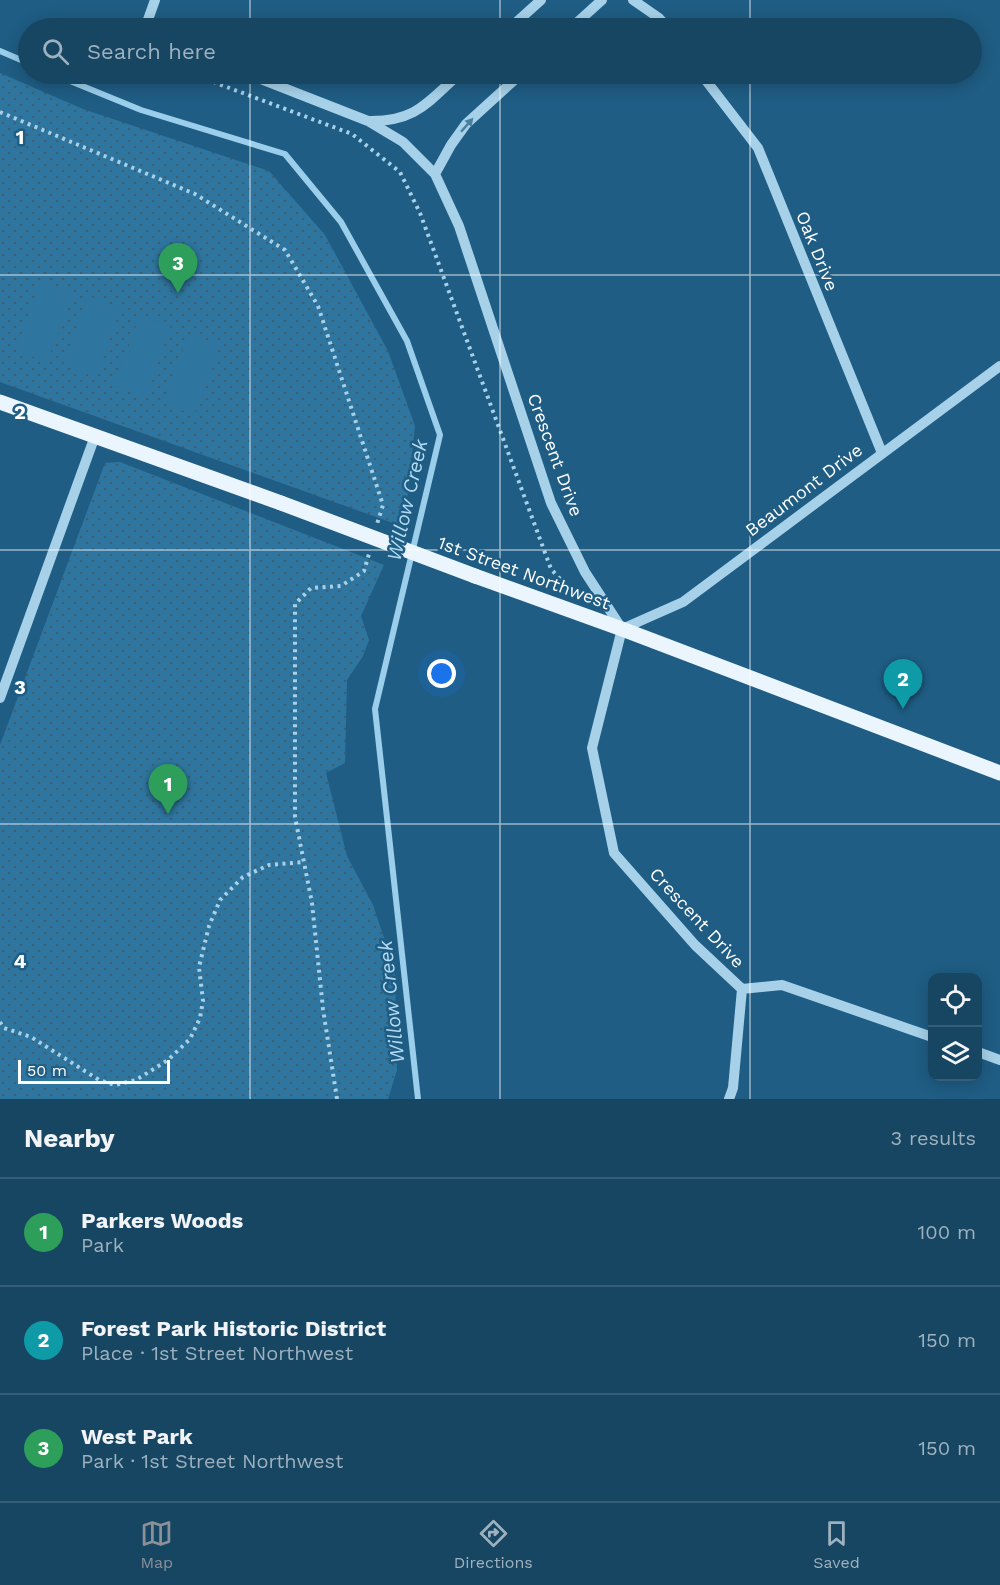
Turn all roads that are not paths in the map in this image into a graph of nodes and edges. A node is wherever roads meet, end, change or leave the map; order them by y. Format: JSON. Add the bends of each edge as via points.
{"nodes":[{"id":1,"x":155,"y":0,"type":"edge"},
{"id":2,"x":542,"y":0,"type":"edge"},
{"id":3,"x":602,"y":0,"type":"edge"},
{"id":4,"x":633,"y":0,"type":"edge"},
{"id":5,"x":148,"y":18,"type":"edge"},
{"id":6,"x":521,"y":18,"type":"edge"},
{"id":7,"x":582,"y":18,"type":"edge"},
{"id":8,"x":659,"y":18,"type":"edge"},
{"id":9,"x":274,"y":84,"type":"edge"},
{"id":10,"x":448,"y":84,"type":"edge"},
{"id":11,"x":510,"y":84,"type":"edge"},
{"id":12,"x":709,"y":84,"type":"edge"},
{"id":13,"x":368,"y":121,"type":"junction"},
{"id":14,"x":435,"y":174,"type":"junction"},
{"id":15,"x":1000,"y":366,"type":"edge"},
{"id":16,"x":0,"y":402,"type":"edge"},
{"id":17,"x":95,"y":436,"type":"junction"},
{"id":18,"x":882,"y":453,"type":"junction"},
{"id":19,"x":622,"y":629,"type":"junction"},
{"id":20,"x":0,"y":698,"type":"edge"},
{"id":21,"x":1000,"y":773,"type":"edge"},
{"id":22,"x":742,"y":989,"type":"junction"},
{"id":23,"x":928,"y":1034,"type":"edge"},
{"id":24,"x":982,"y":1053,"type":"edge"},
{"id":25,"x":1000,"y":1059,"type":"edge"},
{"id":26,"x":729,"y":1099,"type":"edge"}],
"edges":[{"from":1,"to":5,"type":"street"},
{"from":2,"to":6,"type":"street"},
{"from":3,"to":7,"type":"street"},
{"from":4,"to":8,"type":"street"},
{"from":9,"to":13,"type":"street","name":"Crescent Drive"},
{"from":10,"to":13,"type":"street","via":[[417,112],[390,121]]},
{"from":14,"to":11,"type":"street","one_way":true,"via":[[466,124]]},
{"from":12,"to":18,"type":"street","name":"Oak Drive","via":[[758,148]]},
{"from":13,"to":14,"type":"street","name":"Crescent Drive","via":[[403,142]]},
{"from":14,"to":19,"type":"street","name":"Crescent Drive","via":[[459,226],[551,503],[585,572]]},
{"from":15,"to":18,"type":"street","name":"Beaumont Drive"},
{"from":16,"to":17,"type":"main road","name":"1st Street Northwest"},
{"from":17,"to":19,"type":"main road","name":"1st Street Northwest","bridge":true},
{"from":17,"to":20,"type":"street"},
{"from":18,"to":19,"type":"street","name":"Beaumont Drive","via":[[683,602]]},
{"from":19,"to":21,"type":"main road","name":"1st Street Northwest"},
{"from":19,"to":22,"type":"street","name":"Crescent Drive","via":[[592,748],[614,853],[695,945]]},
{"from":22,"to":23,"type":"street","via":[[782,985]]},
{"from":22,"to":26,"type":"street","name":"Crescent Drive"},
{"from":24,"to":25,"type":"street"}]}
